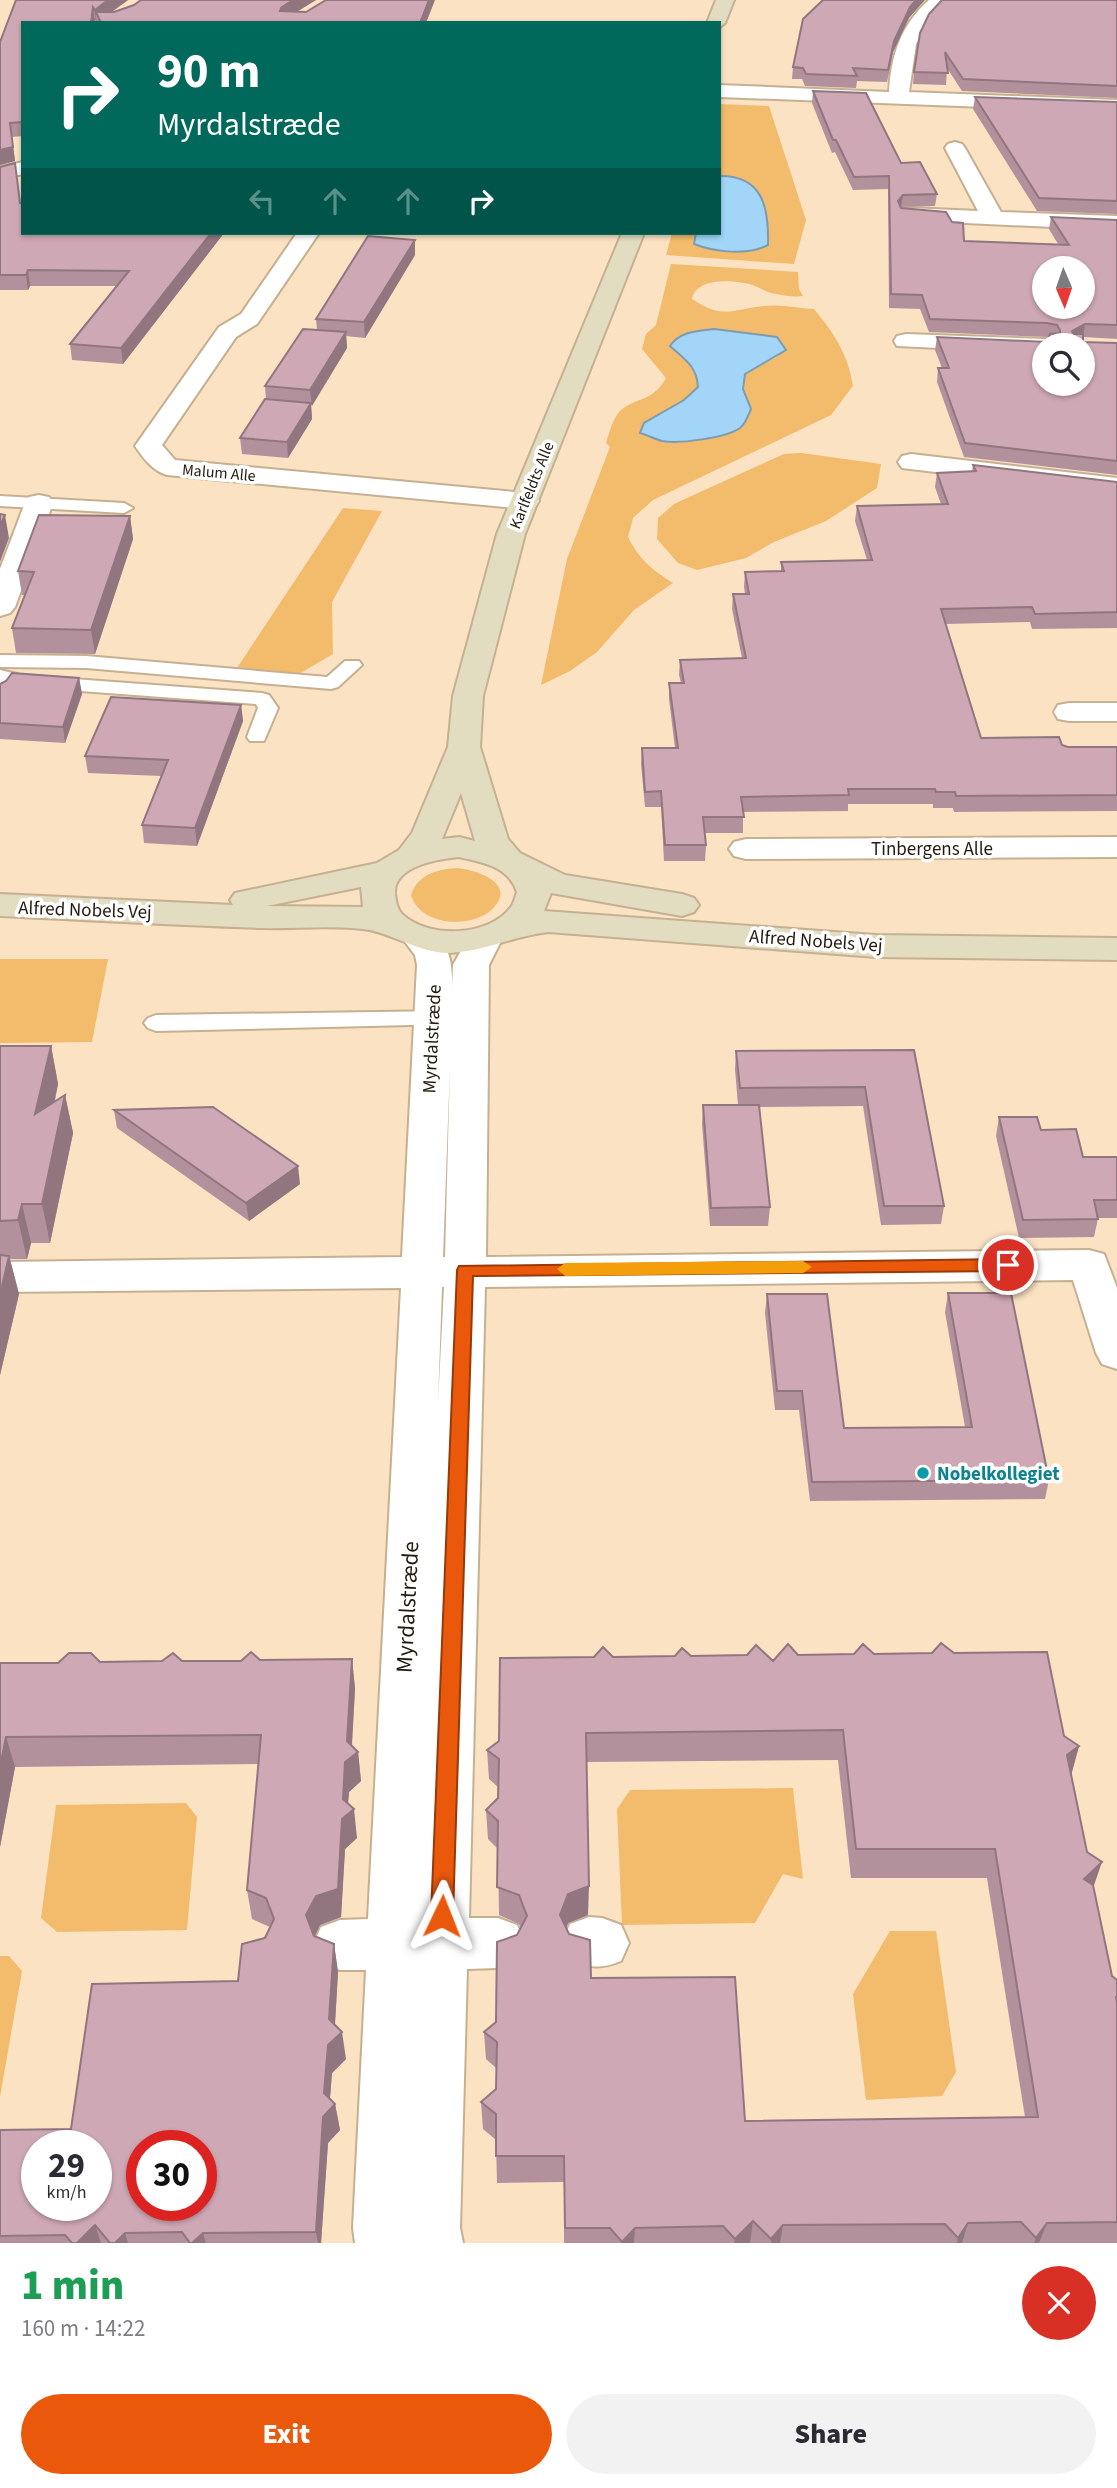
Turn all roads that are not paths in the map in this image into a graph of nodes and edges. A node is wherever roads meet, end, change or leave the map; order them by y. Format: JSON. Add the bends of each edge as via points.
{"nodes":[{"id":1,"x":725,"y":0,"type":"edge"},
{"id":2,"x":939,"y":0,"type":"edge"},
{"id":3,"x":717,"y":21,"type":"edge"},
{"id":4,"x":721,"y":91,"type":"edge"},
{"id":5,"x":899,"y":98,"type":"junction"},
{"id":6,"x":1117,"y":106,"type":"edge"},
{"id":7,"x":955,"y":148,"type":"dead end"},
{"id":8,"x":21,"y":168,"type":"edge"},
{"id":9,"x":0,"y":173,"type":"edge"},
{"id":10,"x":910,"y":215,"type":"edge"},
{"id":11,"x":993,"y":218,"type":"junction"},
{"id":12,"x":1117,"y":223,"type":"edge"},
{"id":13,"x":307,"y":235,"type":"edge"},
{"id":14,"x":632,"y":235,"type":"edge"},
{"id":15,"x":906,"y":340,"type":"dead end"},
{"id":16,"x":1032,"y":345,"type":"edge"},
{"id":17,"x":911,"y":461,"type":"dead end"},
{"id":18,"x":1117,"y":486,"type":"edge"},
{"id":19,"x":525,"y":500,"type":"junction"},
{"id":20,"x":0,"y":501,"type":"edge"},
{"id":21,"x":39,"y":503,"type":"junction"},
{"id":22,"x":124,"y":508,"type":"dead end"},
{"id":23,"x":0,"y":607,"type":"edge"},
{"id":24,"x":352,"y":665,"type":"dead end"},
{"id":25,"x":2,"y":678,"type":"edge"},
{"id":26,"x":1069,"y":712,"type":"dead end"},
{"id":27,"x":1117,"y":712,"type":"edge"},
{"id":28,"x":257,"y":737,"type":"dead end"},
{"id":29,"x":464,"y":747,"type":"junction"},
{"id":30,"x":1117,"y":847,"type":"edge"},
{"id":31,"x":746,"y":849,"type":"dead end"},
{"id":32,"x":514,"y":862,"type":"junction"},
{"id":33,"x":400,"y":863,"type":"junction"},
{"id":34,"x":0,"y":905,"type":"edge"},
{"id":35,"x":171,"y":912,"type":"junction"},
{"id":36,"x":1117,"y":925,"type":"edge"},
{"id":37,"x":406,"y":931,"type":"junction"},
{"id":38,"x":500,"y":932,"type":"junction"},
{"id":39,"x":1117,"y":949,"type":"edge"},
{"id":40,"x":450,"y":1019,"type":"junction"},
{"id":41,"x":156,"y":1023,"type":"dead end"},
{"id":42,"x":443,"y":1270,"type":"junction"},
{"id":43,"x":0,"y":1277,"type":"edge"},
{"id":44,"x":1117,"y":1353,"type":"edge"},
{"id":45,"x":498,"y":1943,"type":"edge"},
{"id":46,"x":417,"y":1944,"type":"junction"},
{"id":47,"x":340,"y":1945,"type":"dead end"},
{"id":48,"x":385,"y":2243,"type":"edge"},
{"id":49,"x":433,"y":2243,"type":"edge"}],
"edges":[{"from":1,"to":3,"type":"street"},
{"from":2,"to":5,"type":"street","via":[[909,34],[902,55]]},
{"from":4,"to":5,"type":"street"},
{"from":5,"to":6,"type":"street"},
{"from":7,"to":11,"type":"street"},
{"from":8,"to":9,"type":"street"},
{"from":10,"to":11,"type":"street"},
{"from":11,"to":12,"type":"street"},
{"from":13,"to":19,"type":"street","name":"Malum Alle","via":[[248,319],[227,332],[148,446],[167,467]]},
{"from":14,"to":19,"type":"street","name":"Karlfeldts Alle"},
{"from":15,"to":16,"type":"street"},
{"from":17,"to":18,"type":"street"},
{"from":19,"to":29,"type":"street","name":"Karlfeldts Alle","via":[[511,534],[468,696]]},
{"from":20,"to":21,"type":"lane"},
{"from":21,"to":22,"type":"lane"},
{"from":21,"to":23,"type":"street"},
{"from":24,"to":25,"type":"lane","via":[[331,682],[86,662]]},
{"from":25,"to":28,"type":"lane","via":[[262,699],[268,708]]},
{"from":26,"to":27,"type":"street"},
{"from":29,"to":32,"type":"street","name":"Karlfeldts Alle","via":[[492,841]]},
{"from":29,"to":33,"type":"street","name":"Karlfeldts Alle","via":[[428,835]]},
{"from":30,"to":31,"type":"street","name":"Tinbergens Alle"},
{"from":32,"to":33,"type":"street","via":[[483,849],[459,847],[434,849]]},
{"from":32,"to":36,"type":"street","name":"Alfred Nobels Vej","via":[[556,884],[641,900],[795,916],[967,925]]},
{"from":32,"to":38,"type":"street","via":[[533,882],[535,897],[529,911]]},
{"from":33,"to":35,"type":"street","name":"Alfred Nobels Vej","via":[[300,890]]},
{"from":33,"to":37,"type":"street","via":[[379,884],[377,898],[381,912]]},
{"from":34,"to":35,"type":"street","name":"Alfred Nobels Vej"},
{"from":35,"to":37,"type":"street","name":"Alfred Nobels Vej","via":[[363,918]]},
{"from":37,"to":38,"type":"street","via":[[440,942]]},
{"from":37,"to":40,"type":"street","name":"Myrdalstræde","via":[[432,954]]},
{"from":38,"to":39,"type":"street","name":"Alfred Nobels Vej","via":[[548,921],[876,946]]},
{"from":38,"to":40,"type":"street","name":"Myrdalstræde","via":[[471,965]]},
{"from":40,"to":41,"type":"lane"},
{"from":40,"to":42,"type":"street","name":"Myrdalstræde"},
{"from":42,"to":43,"type":"street"},
{"from":42,"to":44,"type":"street","via":[[1089,1265]]},
{"from":42,"to":46,"type":"street","name":"Myrdalstræde"},
{"from":45,"to":46,"type":"street"},
{"from":46,"to":47,"type":"street"},
{"from":46,"to":48,"type":"street","name":"Myrdalstræde","via":[[382,2228]]},
{"from":46,"to":49,"type":"street","name":"Myrdalstræde"}]}
